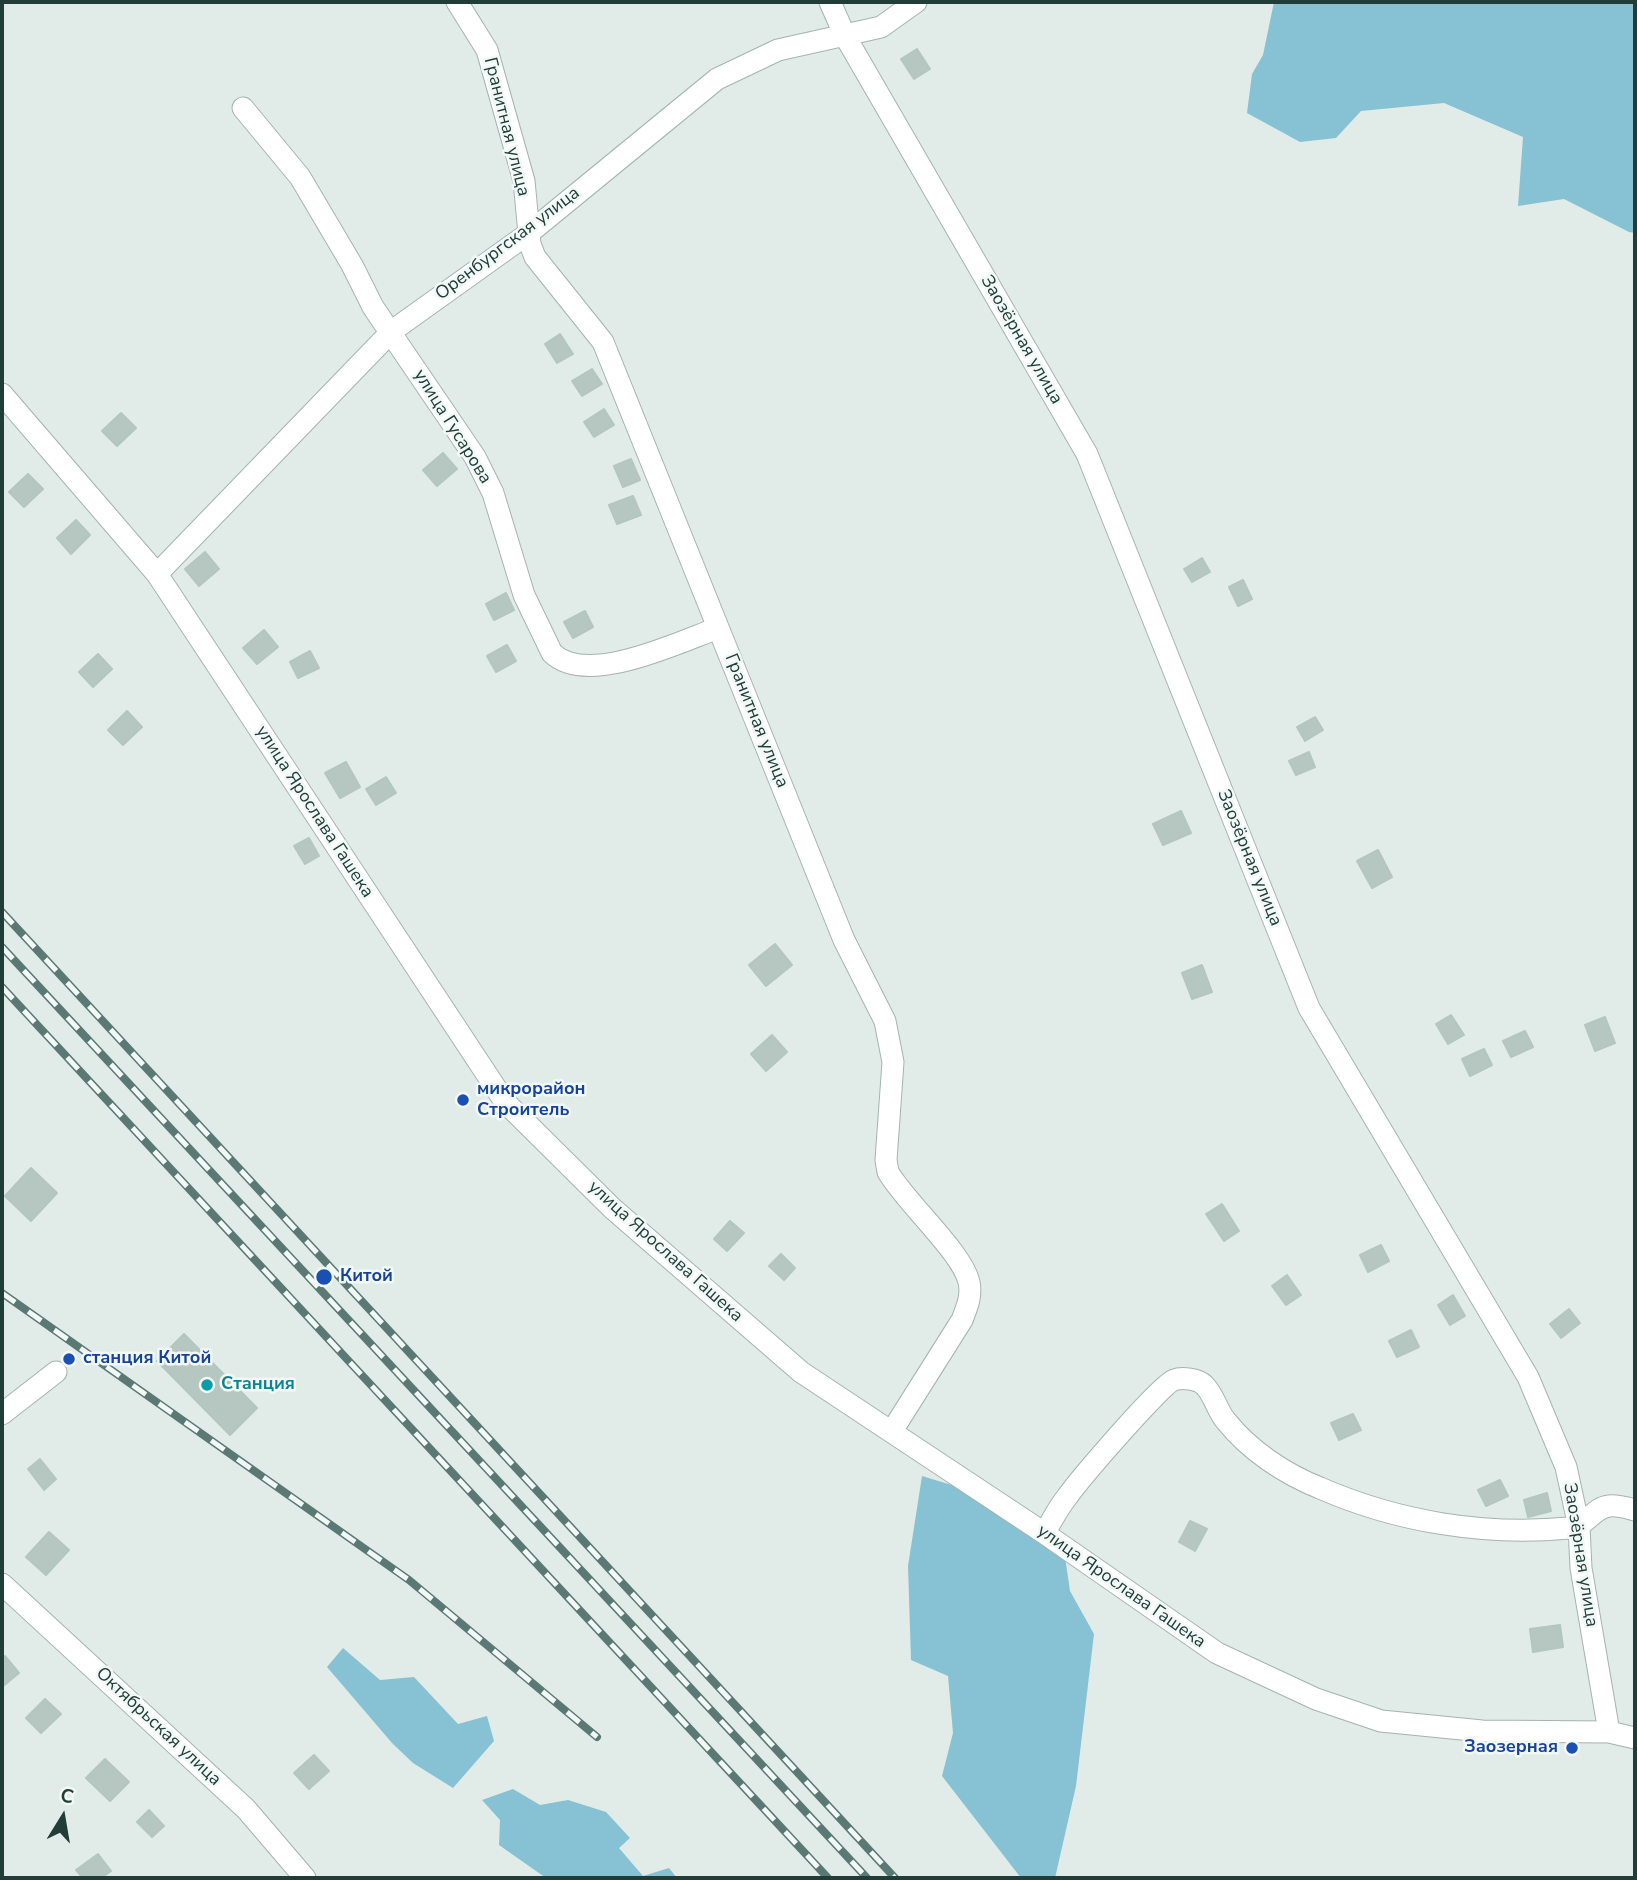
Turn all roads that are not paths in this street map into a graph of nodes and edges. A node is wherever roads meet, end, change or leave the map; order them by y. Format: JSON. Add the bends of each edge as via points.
{"nodes":[{"id":1,"x":457,"y":2,"type":"edge"},
{"id":2,"x":830,"y":2,"type":"edge"},
{"id":3,"x":916,"y":2,"type":"edge"},
{"id":4,"x":845,"y":36,"type":"junction"},
{"id":5,"x":243,"y":107,"type":"dead end"},
{"id":6,"x":529,"y":233,"type":"junction"},
{"id":7,"x":392,"y":331,"type":"junction"},
{"id":8,"x":2,"y":394,"type":"edge"},
{"id":9,"x":157,"y":574,"type":"junction"},
{"id":10,"x":718,"y":628,"type":"junction"},
{"id":11,"x":56,"y":1372,"type":"dead end"},
{"id":12,"x":2,"y":1415,"type":"edge"},
{"id":13,"x":892,"y":1431,"type":"junction"},
{"id":14,"x":1635,"y":1510,"type":"edge"},
{"id":15,"x":1579,"y":1527,"type":"junction"},
{"id":16,"x":1044,"y":1532,"type":"junction"},
{"id":17,"x":2,"y":1584,"type":"edge"},
{"id":18,"x":1609,"y":1732,"type":"junction"},
{"id":19,"x":1635,"y":1738,"type":"edge"},
{"id":20,"x":305,"y":1878,"type":"edge"}],
"edges":[{"from":1,"to":6,"type":"street","name":"Гранитная улица","via":[[487,50],[524,181]]},
{"from":2,"to":4,"type":"street","name":"Заозёрная улица"},
{"from":3,"to":4,"type":"street","name":"Оренбургская улица","via":[[881,27]]},
{"from":4,"to":6,"type":"street","name":"Оренбургская улица","via":[[778,50],[717,79]]},
{"from":4,"to":15,"type":"street","name":"Заозёрная улица","via":[[1087,454],[1309,1007],[1528,1377],[1566,1467]]},
{"from":5,"to":7,"type":"street","name":"улица Гусарова","via":[[300,177],[373,307]]},
{"from":6,"to":7,"type":"street","name":"Оренбургская улица"},
{"from":6,"to":10,"type":"street","name":"Гранитная улица","via":[[535,257],[603,342]]},
{"from":7,"to":9,"type":"street","name":"Оренбургская улица"},
{"from":7,"to":10,"type":"street","name":"улица Гусарова","via":[[475,457],[493,493],[524,595],[552,653],[570,664],[605,664],[636,658]]},
{"from":8,"to":9,"type":"street","name":"улица Ярослава Гашека"},
{"from":9,"to":13,"type":"street","name":"улица Ярослава Гашека","via":[[505,1102],[611,1208],[802,1372]]},
{"from":10,"to":13,"type":"street","name":"Гранитная улица","via":[[844,940],[885,1021],[893,1062],[888,1172],[969,1280],[969,1303],[962,1320]]},
{"from":11,"to":12,"type":"street"},
{"from":13,"to":16,"type":"street","name":"улица Ярослава Гашека"},
{"from":14,"to":15,"type":"street","via":[[1603,1507]]},
{"from":15,"to":16,"type":"street","via":[[1513,1532],[1439,1524],[1321,1489],[1257,1451],[1225,1420],[1205,1385],[1185,1379],[1172,1380],[1149,1402],[1067,1497]]},
{"from":15,"to":18,"type":"street","name":"Заозёрная улица","via":[[1581,1568]]},
{"from":16,"to":18,"type":"street","name":"улица Ярослава Гашека","via":[[1217,1653],[1316,1699],[1381,1721],[1482,1731]]},
{"from":17,"to":20,"type":"street","name":"Октябрьская улица","via":[[246,1809]]},
{"from":18,"to":19,"type":"street","name":"улица Ярослава Гашека"}]}
